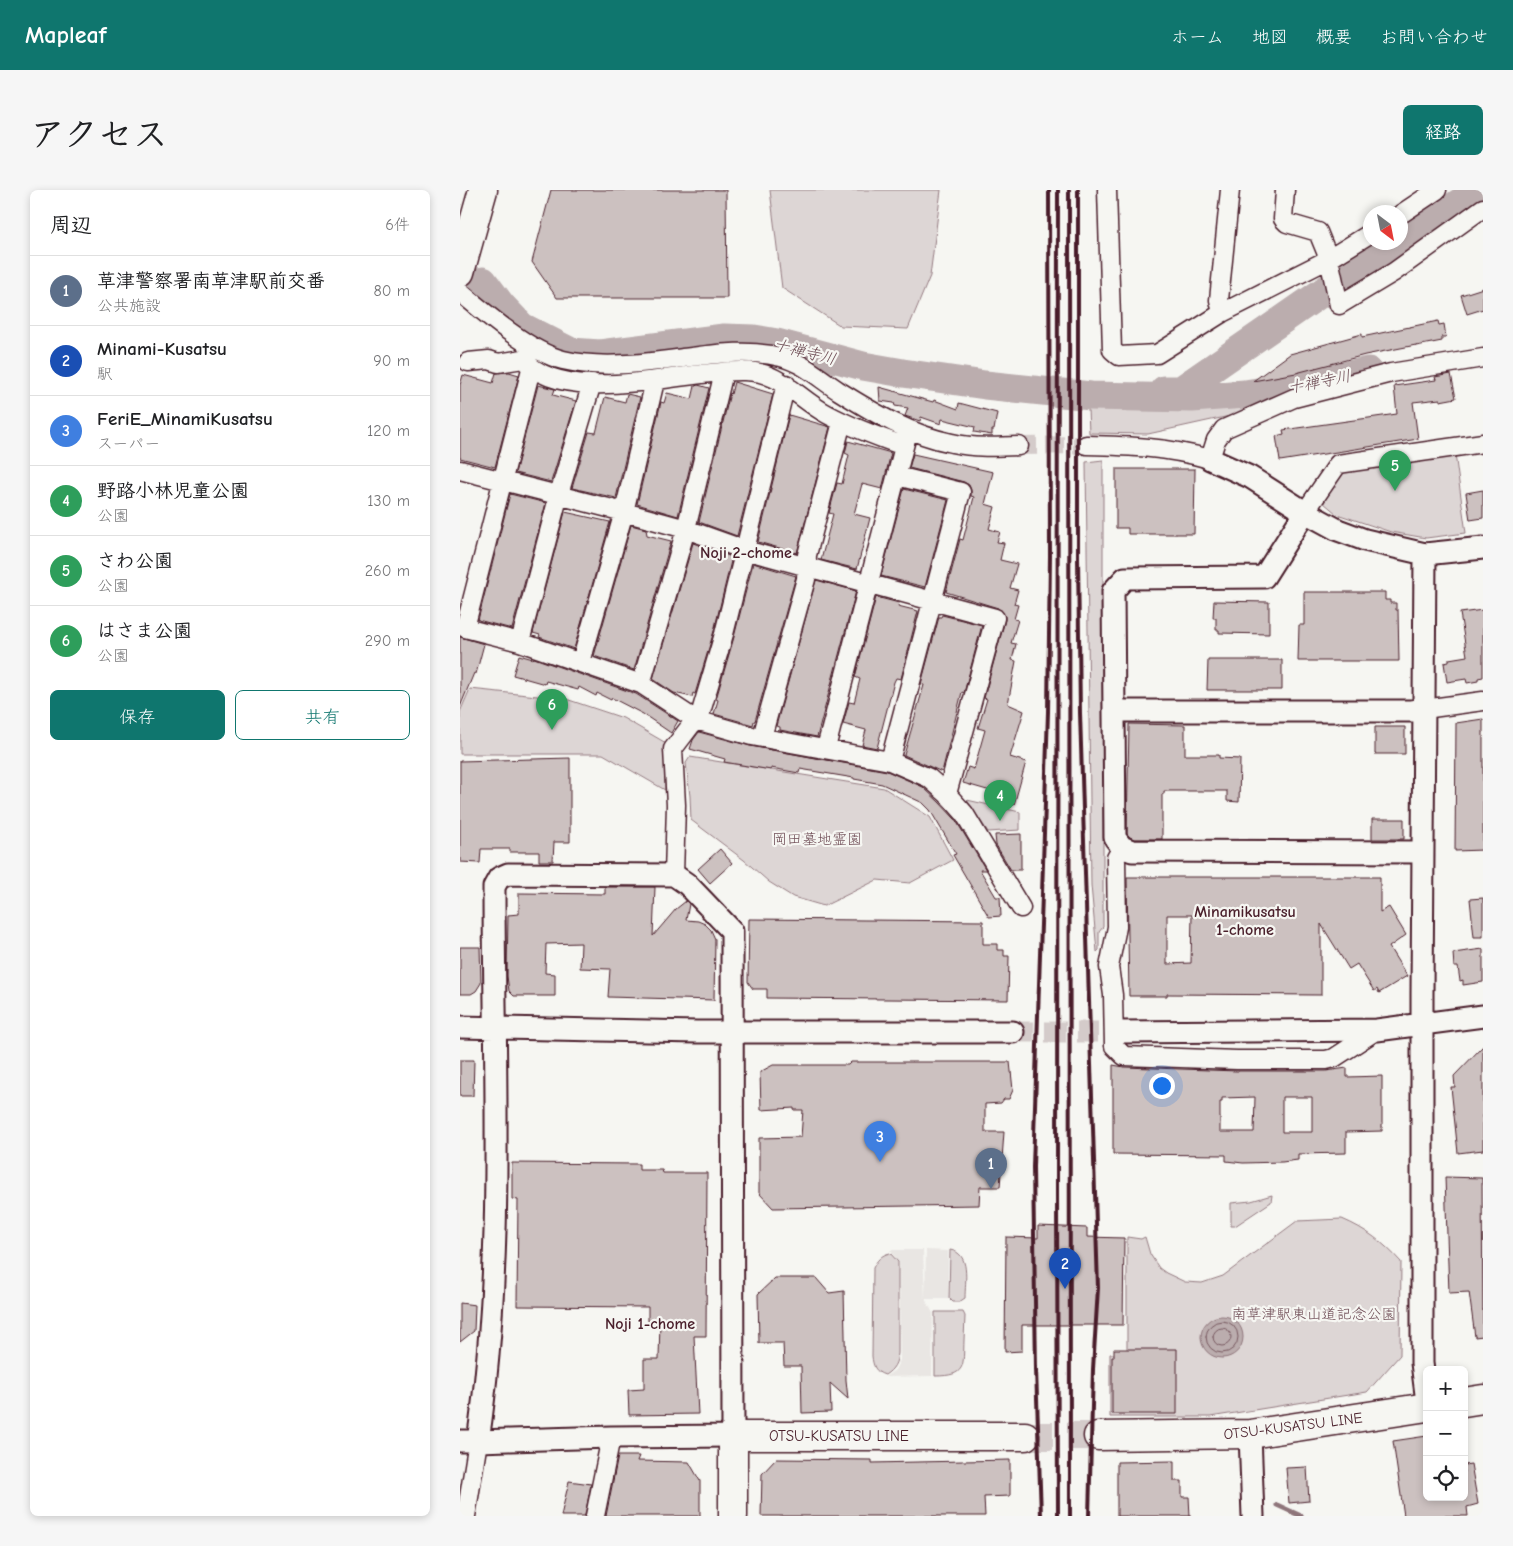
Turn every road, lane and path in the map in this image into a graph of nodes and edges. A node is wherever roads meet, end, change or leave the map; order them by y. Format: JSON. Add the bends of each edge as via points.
{"nodes":[{"id":1,"x":483,"y":190,"type":"edge"},
{"id":2,"x":1107,"y":190,"type":"edge"},
{"id":3,"x":1230,"y":190,"type":"edge"},
{"id":4,"x":1284,"y":190,"type":"edge"},
{"id":5,"x":1437,"y":190,"type":"edge"},
{"id":6,"x":1483,"y":208,"type":"edge"},
{"id":7,"x":1408,"y":209,"type":"edge"},
{"id":8,"x":465,"y":234,"type":"edge"},
{"id":9,"x":1363,"y":237,"type":"edge"},
{"id":10,"x":1329,"y":259,"type":"junction"},
{"id":11,"x":460,"y":272,"type":"edge"},
{"id":12,"x":460,"y":292,"type":"edge"},
{"id":13,"x":1222,"y":313,"type":"junction"},
{"id":14,"x":536,"y":349,"type":"junction"},
{"id":15,"x":1483,"y":358,"type":"edge"},
{"id":16,"x":489,"y":360,"type":"junction"},
{"id":17,"x":468,"y":362,"type":"dead end"},
{"id":18,"x":531,"y":368,"type":"junction"},
{"id":19,"x":724,"y":372,"type":"junction"},
{"id":20,"x":655,"y":381,"type":"junction"},
{"id":21,"x":592,"y":383,"type":"junction"},
{"id":22,"x":786,"y":384,"type":"junction"},
{"id":23,"x":842,"y":422,"type":"junction"},
{"id":24,"x":906,"y":438,"type":"junction"},
{"id":25,"x":1483,"y":443,"type":"edge"},
{"id":26,"x":1020,"y":446,"type":"tunnel mouth"},
{"id":27,"x":1086,"y":446,"type":"tunnel mouth"},
{"id":28,"x":1210,"y":459,"type":"junction"},
{"id":29,"x":460,"y":470,"type":"edge"},
{"id":30,"x":896,"y":476,"type":"junction"},
{"id":31,"x":502,"y":481,"type":"junction"},
{"id":32,"x":560,"y":494,"type":"junction"},
{"id":33,"x":624,"y":512,"type":"junction"},
{"id":34,"x":1305,"y":512,"type":"junction"},
{"id":35,"x":686,"y":529,"type":"junction"},
{"id":36,"x":1483,"y":548,"type":"edge"},
{"id":37,"x":745,"y":550,"type":"junction"},
{"id":38,"x":1426,"y":554,"type":"junction"},
{"id":39,"x":806,"y":566,"type":"junction"},
{"id":40,"x":868,"y":584,"type":"junction"},
{"id":41,"x":932,"y":601,"type":"junction"},
{"id":42,"x":520,"y":642,"type":"junction"},
{"id":43,"x":582,"y":662,"type":"junction"},
{"id":44,"x":641,"y":684,"type":"junction"},
{"id":45,"x":1483,"y":701,"type":"edge"},
{"id":46,"x":1424,"y":709,"type":"junction"},
{"id":47,"x":1114,"y":710,"type":"junction"},
{"id":48,"x":696,"y":720,"type":"junction"},
{"id":49,"x":762,"y":737,"type":"junction"},
{"id":50,"x":826,"y":748,"type":"junction"},
{"id":51,"x":890,"y":761,"type":"junction"},
{"id":52,"x":947,"y":794,"type":"junction"},
{"id":53,"x":1122,"y":847,"type":"junction"},
{"id":54,"x":1423,"y":852,"type":"junction"},
{"id":55,"x":674,"y":875,"type":"junction"},
{"id":56,"x":1021,"y":908,"type":"dead end"},
{"id":57,"x":1483,"y":1016,"type":"edge"},
{"id":58,"x":1423,"y":1025,"type":"junction"},
{"id":59,"x":460,"y":1027,"type":"edge"},
{"id":60,"x":495,"y":1027,"type":"junction"},
{"id":61,"x":1377,"y":1030,"type":"junction"},
{"id":62,"x":733,"y":1032,"type":"junction"},
{"id":63,"x":1013,"y":1032,"type":"tunnel mouth"},
{"id":64,"x":1121,"y":1032,"type":"tunnel mouth"},
{"id":65,"x":1423,"y":1371,"type":"edge"},
{"id":66,"x":1483,"y":1399,"type":"edge"},
{"id":67,"x":1468,"y":1401,"type":"edge"},
{"id":68,"x":1423,"y":1408,"type":"edge"},
{"id":69,"x":1250,"y":1434,"type":"junction"},
{"id":70,"x":732,"y":1436,"type":"junction"},
{"id":71,"x":1025,"y":1436,"type":"tunnel mouth"},
{"id":72,"x":1098,"y":1436,"type":"tunnel mouth"},
{"id":73,"x":611,"y":1437,"type":"junction"},
{"id":74,"x":469,"y":1441,"type":"edge"},
{"id":75,"x":466,"y":1516,"type":"edge"},
{"id":76,"x":595,"y":1516,"type":"edge"},
{"id":77,"x":733,"y":1516,"type":"edge"},
{"id":78,"x":1253,"y":1516,"type":"edge"}],
"edges":[{"from":1,"to":8,"type":"main road"},
{"from":2,"to":13,"type":"street","via":[[1112,350],[1119,356],[1157,354]]},
{"from":3,"to":13,"type":"street","via":[[1220,300]]},
{"from":4,"to":10,"type":"street","via":[[1283,219],[1318,232]]},
{"from":5,"to":7,"type":"street"},
{"from":6,"to":10,"type":"street","via":[[1394,272],[1339,305]]},
{"from":8,"to":11,"type":"main road"},
{"from":9,"to":10,"type":"street"},
{"from":10,"to":13,"type":"street"},
{"from":12,"to":14,"type":"street"},
{"from":14,"to":16,"type":"street"},
{"from":14,"to":24,"type":"street","via":[[563,360],[599,364],[631,364],[734,352],[782,357],[804,367]]},
{"from":15,"to":28,"type":"street","via":[[1391,373],[1294,398],[1224,429],[1216,440]]},
{"from":16,"to":17,"type":"street"},
{"from":16,"to":18,"type":"street","via":[[498,363],[523,359]]},
{"from":18,"to":21,"type":"street","via":[[564,381]]},
{"from":18,"to":31,"type":"street"},
{"from":19,"to":20,"type":"street"},
{"from":19,"to":22,"type":"street","via":[[767,374]]},
{"from":19,"to":35,"type":"street"},
{"from":20,"to":21,"type":"street"},
{"from":20,"to":33,"type":"street"},
{"from":21,"to":32,"type":"street"},
{"from":22,"to":23,"type":"street","via":[[824,413]]},
{"from":22,"to":37,"type":"street"},
{"from":23,"to":24,"type":"street"},
{"from":23,"to":39,"type":"street"},
{"from":24,"to":26,"type":"street","via":[[986,447]]},
{"from":24,"to":30,"type":"street"},
{"from":25,"to":34,"type":"street","via":[[1338,464]]},
{"from":27,"to":28,"type":"street","via":[[1136,446],[1181,451]]},
{"from":28,"to":34,"type":"street","via":[[1250,477]]},
{"from":29,"to":31,"type":"street"},
{"from":30,"to":40,"type":"street"},
{"from":30,"to":41,"type":"street","via":[[961,492]]},
{"from":31,"to":32,"type":"street"},
{"from":31,"to":42,"type":"street","via":[[465,628]]},
{"from":32,"to":33,"type":"street"},
{"from":32,"to":42,"type":"street"},
{"from":33,"to":35,"type":"street"},
{"from":33,"to":43,"type":"street"},
{"from":34,"to":38,"type":"street","via":[[1365,540]]},
{"from":34,"to":47,"type":"street","via":[[1264,578],[1125,578],[1113,591]]},
{"from":35,"to":37,"type":"street"},
{"from":35,"to":44,"type":"street"},
{"from":36,"to":38,"type":"street"},
{"from":37,"to":39,"type":"street"},
{"from":37,"to":48,"type":"street","via":[[724,634]]},
{"from":38,"to":46,"type":"street"},
{"from":39,"to":40,"type":"street"},
{"from":39,"to":49,"type":"street","via":[[806,579]]},
{"from":40,"to":41,"type":"street"},
{"from":40,"to":50,"type":"street"},
{"from":41,"to":51,"type":"street"},
{"from":41,"to":52,"type":"street","via":[[995,618]]},
{"from":42,"to":43,"type":"street"},
{"from":43,"to":44,"type":"street"},
{"from":44,"to":48,"type":"street"},
{"from":45,"to":46,"type":"street"},
{"from":46,"to":47,"type":"street"},
{"from":46,"to":54,"type":"street"},
{"from":47,"to":53,"type":"street","via":[[1114,833]]},
{"from":48,"to":49,"type":"street"},
{"from":48,"to":55,"type":"street","via":[[673,749],[676,805]]},
{"from":49,"to":50,"type":"street"},
{"from":50,"to":51,"type":"street"},
{"from":51,"to":52,"type":"street","via":[[929,778]]},
{"from":52,"to":56,"type":"street","via":[[964,813]]},
{"from":53,"to":54,"type":"street","via":[[1132,851]]},
{"from":53,"to":61,"type":"street","via":[[1116,858],[1117,927],[1109,967],[1114,1046],[1124,1056],[1326,1060]]},
{"from":54,"to":58,"type":"street"},
{"from":55,"to":60,"type":"street","via":[[508,874],[499,878],[494,887]]},
{"from":55,"to":62,"type":"street","via":[[732,931]]},
{"from":57,"to":58,"type":"street"},
{"from":58,"to":61,"type":"street"},
{"from":58,"to":65,"type":"street"},
{"from":59,"to":60,"type":"street"},
{"from":60,"to":62,"type":"street"},
{"from":60,"to":74,"type":"street","via":[[493,1304],[487,1373]]},
{"from":61,"to":64,"type":"street"},
{"from":62,"to":63,"type":"street"},
{"from":62,"to":70,"type":"street"},
{"from":66,"to":67,"type":"main road"},
{"from":68,"to":69,"type":"main road","name":"OTSU-KUSATSU LINE"},
{"from":69,"to":72,"type":"main road","name":"OTSU-KUSATSU LINE"},
{"from":69,"to":78,"type":"street"},
{"from":70,"to":71,"type":"main road","name":"OTSU-KUSATSU LINE"},
{"from":70,"to":73,"type":"street"},
{"from":70,"to":77,"type":"main road"},
{"from":73,"to":74,"type":"street"},
{"from":73,"to":76,"type":"street"},
{"from":74,"to":75,"type":"street"}]}
